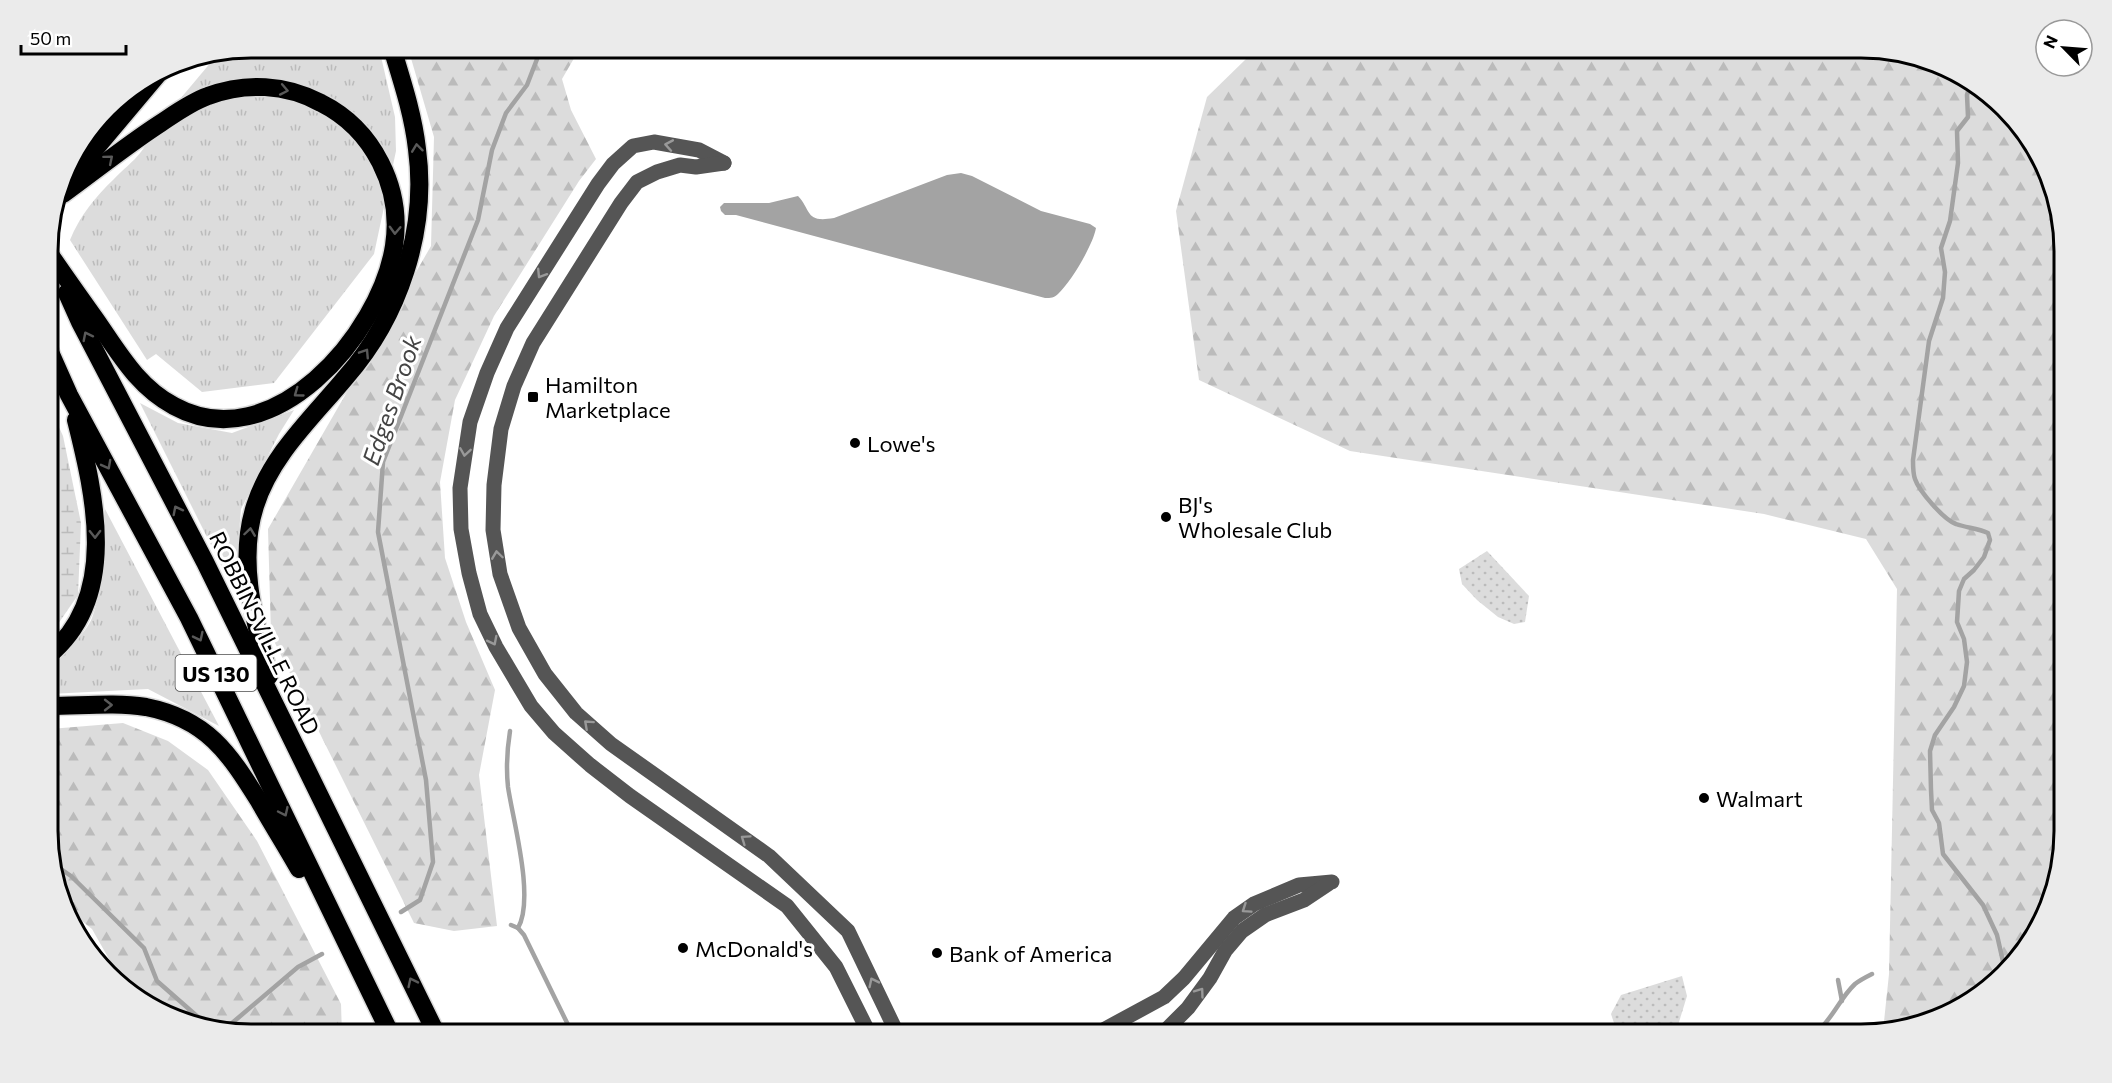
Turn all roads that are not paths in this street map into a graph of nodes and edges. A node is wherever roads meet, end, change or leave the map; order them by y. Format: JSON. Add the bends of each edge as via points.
{"nodes":[{"id":1,"x":395,"y":59,"type":"edge"},
{"id":2,"x":144,"y":91,"type":"edge"},
{"id":3,"x":72,"y":180,"type":"edge"},
{"id":4,"x":69,"y":191,"type":"edge"},
{"id":5,"x":59,"y":267,"type":"edge"},
{"id":6,"x":59,"y":274,"type":"edge"},
{"id":7,"x":59,"y":372,"type":"edge"},
{"id":8,"x":69,"y":395,"type":"junction"},
{"id":9,"x":58,"y":646,"type":"edge"},
{"id":10,"x":58,"y":706,"type":"edge"},
{"id":11,"x":277,"y":713,"type":"junction"},
{"id":12,"x":353,"y":957,"type":"junction"},
{"id":13,"x":386,"y":1024,"type":"edge"},
{"id":14,"x":432,"y":1024,"type":"edge"},
{"id":15,"x":864,"y":1024,"type":"edge"},
{"id":16,"x":893,"y":1024,"type":"edge"},
{"id":17,"x":1114,"y":1024,"type":"edge"},
{"id":18,"x":1172,"y":1024,"type":"edge"}],
"edges":[{"from":11,"to":1,"type":"highway","one_way":true,"via":[[252,602],[247,565],[249,532],[266,478],[359,362],[387,317],[403,277],[417,215],[418,151]]},
{"from":2,"to":3,"type":"highway"},
{"from":4,"to":5,"type":"highway","one_way":true,"via":[[120,150],[201,99],[237,88],[281,89],[328,106],[369,143],[393,200],[394,246],[374,302],[335,360],[284,402],[266,412],[238,419],[191,413],[150,390],[124,363]]},
{"from":11,"to":6,"type":"highway","name":"ROBBINSVILLE ROAD","number":"US 130","one_way":true},
{"from":7,"to":8,"type":"highway","number":"US 130"},
{"from":8,"to":9,"type":"highway","one_way":true,"via":[[89,477],[96,555],[87,602],[79,621]]},
{"from":8,"to":12,"type":"highway","number":"US 130","one_way":true,"via":[[189,618]]},
{"from":10,"to":12,"type":"highway","one_way":true,"via":[[144,707],[185,720],[205,732],[235,762]]},
{"from":14,"to":11,"type":"highway","name":"ROBBINSVILLE ROAD","number":"US 130","one_way":true},
{"from":12,"to":13,"type":"highway","number":"US 130"},
{"from":16,"to":15,"type":"street","one_way":true,"via":[[848,931],[769,856],[611,744],[576,713],[545,674],[519,628],[500,574],[493,530],[501,429],[533,343],[637,182],[680,165],[724,163],[699,150],[654,142],[633,146],[598,184],[507,328],[487,373],[470,422],[460,488],[461,529],[474,594],[495,647],[531,706],[554,733],[630,796],[787,906],[836,967]]},
{"from":18,"to":17,"type":"street","one_way":true,"via":[[1188,1008],[1242,931],[1265,915],[1304,900],[1332,882],[1299,885],[1254,903],[1234,918],[1164,997]]}]}
